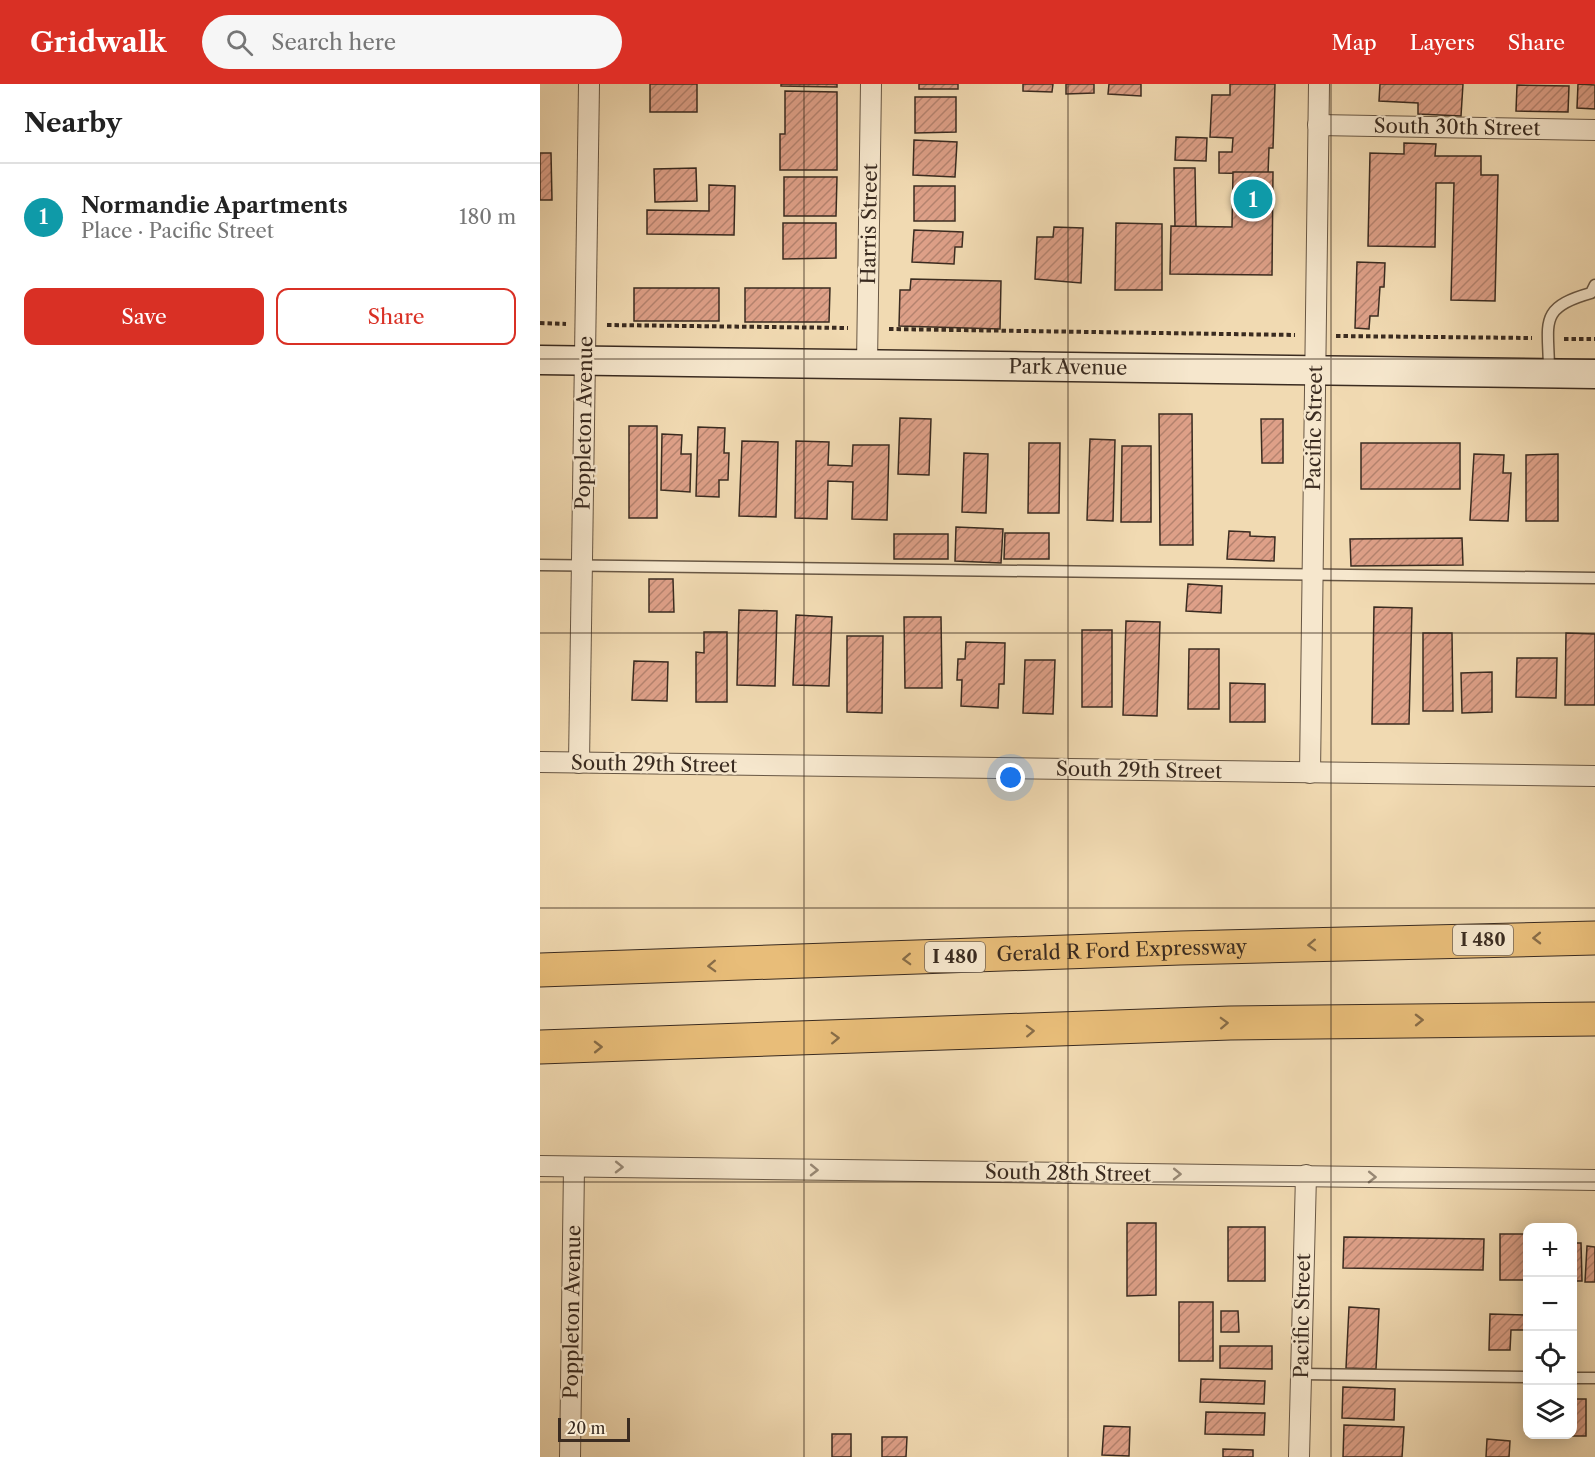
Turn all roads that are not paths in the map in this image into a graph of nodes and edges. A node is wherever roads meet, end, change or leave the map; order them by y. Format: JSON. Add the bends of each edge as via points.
{"nodes":[{"id":1,"x":589,"y":84,"type":"edge"},
{"id":2,"x":871,"y":84,"type":"edge"},
{"id":3,"x":1319,"y":84,"type":"edge"},
{"id":4,"x":1318,"y":125,"type":"junction"},
{"id":5,"x":1595,"y":130,"type":"edge"},
{"id":6,"x":1595,"y":285,"type":"edge"},
{"id":7,"x":540,"y":360,"type":"edge"},
{"id":8,"x":585,"y":360,"type":"junction"},
{"id":9,"x":867,"y":364,"type":"junction"},
{"id":10,"x":1315,"y":371,"type":"junction"},
{"id":11,"x":1549,"y":374,"type":"junction"},
{"id":12,"x":1595,"y":374,"type":"edge"},
{"id":13,"x":540,"y":565,"type":"edge"},
{"id":14,"x":582,"y":566,"type":"junction"},
{"id":15,"x":1313,"y":574,"type":"junction"},
{"id":16,"x":1595,"y":578,"type":"edge"},
{"id":17,"x":540,"y":762,"type":"edge"},
{"id":18,"x":579,"y":763,"type":"junction"},
{"id":19,"x":1310,"y":773,"type":"junction"},
{"id":20,"x":1595,"y":776,"type":"edge"},
{"id":21,"x":1595,"y":938,"type":"edge"},
{"id":22,"x":540,"y":970,"type":"edge"},
{"id":23,"x":1464,"y":1019,"type":"junction"},
{"id":24,"x":1595,"y":1019,"type":"edge"},
{"id":25,"x":1595,"y":1033,"type":"edge"},
{"id":26,"x":540,"y":1047,"type":"edge"},
{"id":27,"x":540,"y":1166,"type":"edge"},
{"id":28,"x":574,"y":1167,"type":"junction"},
{"id":29,"x":1306,"y":1176,"type":"junction"},
{"id":30,"x":1595,"y":1180,"type":"edge"},
{"id":31,"x":1301,"y":1374,"type":"junction"},
{"id":32,"x":1523,"y":1377,"type":"edge"},
{"id":33,"x":1577,"y":1378,"type":"edge"},
{"id":34,"x":1595,"y":1378,"type":"edge"},
{"id":35,"x":570,"y":1457,"type":"edge"},
{"id":36,"x":1299,"y":1457,"type":"edge"}],
"edges":[{"from":1,"to":8,"type":"street","name":"Poppleton Avenue"},
{"from":2,"to":9,"type":"street","name":"Harris Street"},
{"from":3,"to":4,"type":"street","name":"Pacific Street"},
{"from":4,"to":5,"type":"street","name":"South 30th Street"},
{"from":4,"to":10,"type":"street","name":"Pacific Street"},
{"from":6,"to":11,"type":"lane","via":[[1591,292],[1557,305],[1549,318]]},
{"from":7,"to":8,"type":"street","name":"Park Avenue"},
{"from":8,"to":9,"type":"street","name":"Park Avenue"},
{"from":8,"to":14,"type":"street","name":"Poppleton Avenue"},
{"from":9,"to":10,"type":"street","name":"Park Avenue"},
{"from":10,"to":11,"type":"street","name":"Park Avenue"},
{"from":10,"to":15,"type":"street","name":"Pacific Street"},
{"from":11,"to":12,"type":"street","name":"Park Avenue"},
{"from":13,"to":14,"type":"lane"},
{"from":14,"to":15,"type":"lane"},
{"from":14,"to":18,"type":"street","name":"Poppleton Avenue"},
{"from":15,"to":16,"type":"lane"},
{"from":15,"to":19,"type":"street","name":"Pacific Street"},
{"from":17,"to":18,"type":"street","name":"South 29th Street"},
{"from":18,"to":19,"type":"street","name":"South 29th Street"},
{"from":19,"to":20,"type":"street","name":"South 29th Street"},
{"from":21,"to":22,"type":"highway","name":"Gerald R Ford Expressway","number":"I 480","one_way":true},
{"from":23,"to":24,"type":"highway"},
{"from":23,"to":25,"type":"highway"},
{"from":26,"to":23,"type":"highway","one_way":true,"via":[[1230,1023]]},
{"from":27,"to":28,"type":"street","name":"South 28th Street"},
{"from":28,"to":29,"type":"street","name":"South 28th Street","one_way":true},
{"from":28,"to":35,"type":"street","name":"Poppleton Avenue"},
{"from":29,"to":30,"type":"street","name":"South 28th Street","one_way":true},
{"from":29,"to":31,"type":"street","name":"Pacific Street"},
{"from":31,"to":32,"type":"lane"},
{"from":31,"to":36,"type":"street","name":"Pacific Street"},
{"from":33,"to":34,"type":"lane"}]}
